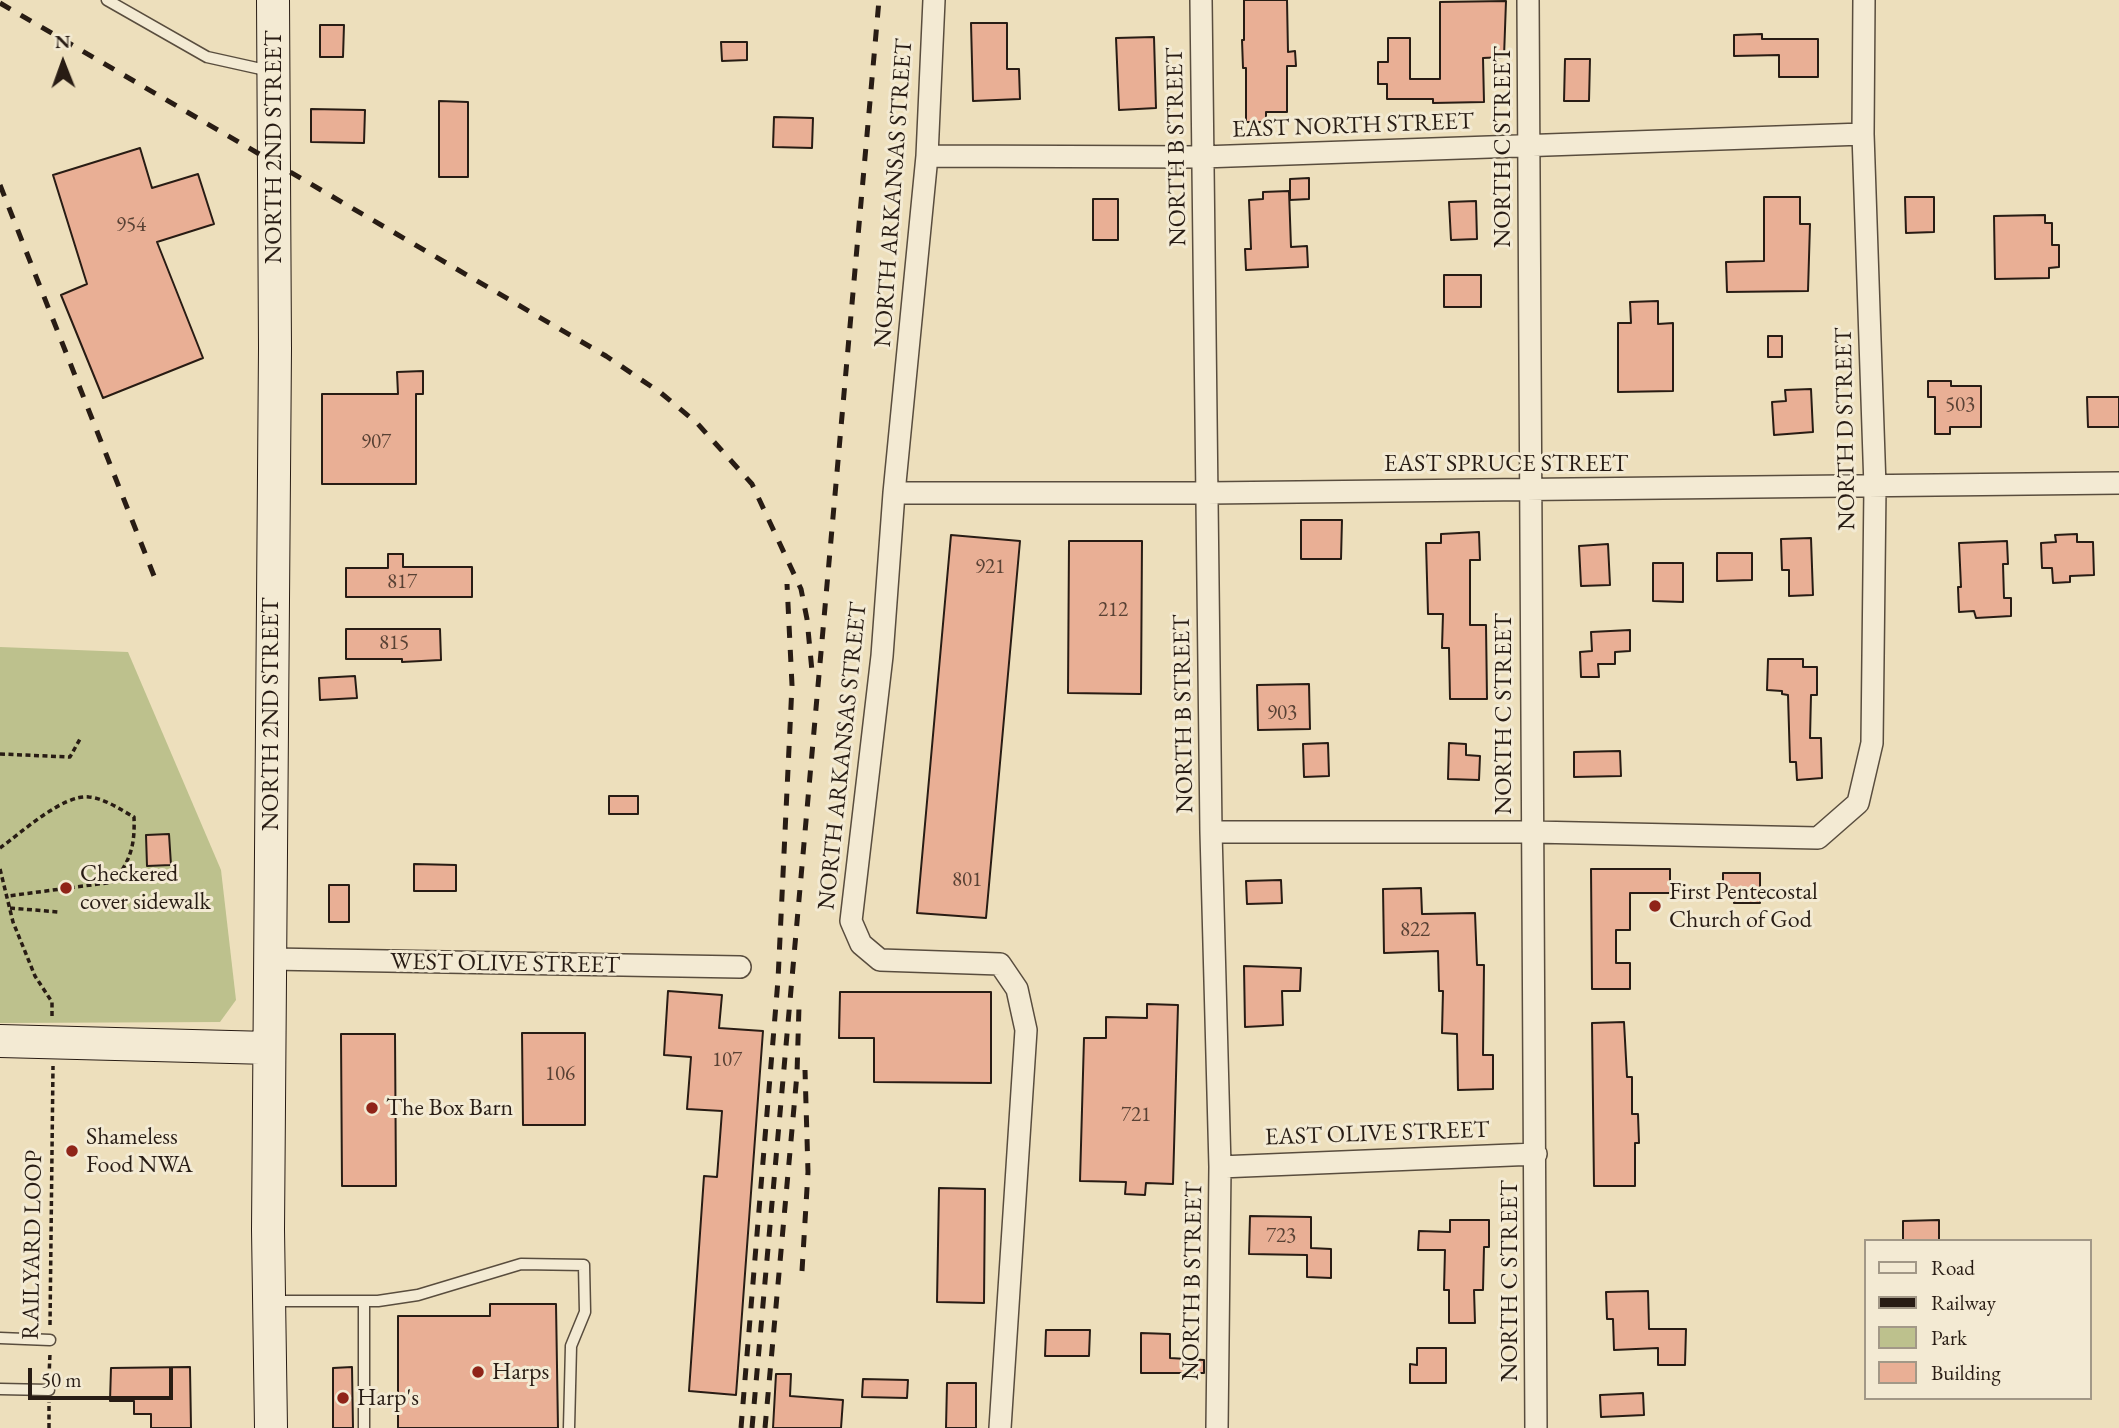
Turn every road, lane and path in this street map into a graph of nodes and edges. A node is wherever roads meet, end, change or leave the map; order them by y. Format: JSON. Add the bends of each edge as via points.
{"nodes":[{"id":1,"x":107,"y":0,"type":"edge"},
{"id":2,"x":273,"y":0,"type":"edge"},
{"id":3,"x":934,"y":0,"type":"edge"},
{"id":4,"x":1201,"y":0,"type":"edge"},
{"id":5,"x":1528,"y":0,"type":"edge"},
{"id":6,"x":1864,"y":0,"type":"edge"},
{"id":7,"x":273,"y":71,"type":"junction"},
{"id":8,"x":1863,"y":134,"type":"junction"},
{"id":9,"x":1530,"y":148,"type":"junction"},
{"id":10,"x":927,"y":156,"type":"junction"},
{"id":11,"x":1202,"y":157,"type":"junction"},
{"id":12,"x":2119,"y":483,"type":"edge"},
{"id":13,"x":1875,"y":487,"type":"junction"},
{"id":14,"x":1529,"y":490,"type":"junction"},
{"id":15,"x":894,"y":493,"type":"junction"},
{"id":16,"x":1207,"y":493,"type":"junction"},
{"id":17,"x":80,"y":739,"type":"dead end"},
{"id":18,"x":0,"y":754,"type":"edge"},
{"id":19,"x":1212,"y":832,"type":"junction"},
{"id":20,"x":1532,"y":832,"type":"junction"},
{"id":21,"x":0,"y":848,"type":"edge"},
{"id":22,"x":0,"y":869,"type":"edge"},
{"id":23,"x":7,"y":896,"type":"junction"},
{"id":24,"x":10,"y":908,"type":"junction"},
{"id":25,"x":58,"y":912,"type":"dead end"},
{"id":26,"x":270,"y":959,"type":"junction"},
{"id":27,"x":740,"y":967,"type":"dead end"},
{"id":28,"x":52,"y":1020,"type":"dead end"},
{"id":29,"x":0,"y":1041,"type":"edge"},
{"id":30,"x":269,"y":1048,"type":"junction"},
{"id":31,"x":53,"y":1063,"type":"dead end"},
{"id":32,"x":1536,"y":1154,"type":"junction"},
{"id":33,"x":1220,"y":1167,"type":"junction"},
{"id":34,"x":269,"y":1301,"type":"junction"},
{"id":35,"x":364,"y":1301,"type":"junction"},
{"id":36,"x":0,"y":1338,"type":"edge"},
{"id":37,"x":50,"y":1340,"type":"junction"},
{"id":38,"x":0,"y":1389,"type":"edge"},
{"id":39,"x":49,"y":1390,"type":"junction"},
{"id":40,"x":49,"y":1428,"type":"edge"},
{"id":41,"x":271,"y":1428,"type":"edge"},
{"id":42,"x":364,"y":1428,"type":"edge"},
{"id":43,"x":569,"y":1428,"type":"edge"},
{"id":44,"x":1000,"y":1428,"type":"edge"},
{"id":45,"x":1217,"y":1428,"type":"edge"},
{"id":46,"x":1536,"y":1428,"type":"edge"}],
"edges":[{"from":1,"to":7,"type":"lane","via":[[207,57]]},
{"from":2,"to":7,"type":"main road","name":"NORTH 2ND STREET"},
{"from":3,"to":10,"type":"street","name":"NORTH ARKANSAS STREET"},
{"from":4,"to":11,"type":"street","name":"NORTH B STREET"},
{"from":5,"to":9,"type":"street","name":"NORTH C STREET"},
{"from":6,"to":8,"type":"street","name":"NORTH D STREET"},
{"from":7,"to":26,"type":"main road","name":"NORTH 2ND STREET"},
{"from":8,"to":9,"type":"street","name":"EAST NORTH STREET"},
{"from":8,"to":13,"type":"street","name":"NORTH D STREET"},
{"from":9,"to":11,"type":"street","name":"EAST NORTH STREET"},
{"from":9,"to":14,"type":"street","name":"NORTH C STREET"},
{"from":10,"to":11,"type":"street","name":"EAST NORTH STREET"},
{"from":10,"to":15,"type":"street","name":"NORTH ARKANSAS STREET"},
{"from":11,"to":16,"type":"street","name":"NORTH B STREET"},
{"from":12,"to":13,"type":"street","name":"EAST SPRUCE STREET"},
{"from":13,"to":14,"type":"street","name":"EAST SPRUCE STREET"},
{"from":13,"to":20,"type":"street","name":"NORTH D STREET","via":[[1872,743],[1858,803],[1818,838]]},
{"from":14,"to":16,"type":"street","name":"EAST SPRUCE STREET"},
{"from":14,"to":20,"type":"street","name":"NORTH C STREET"},
{"from":15,"to":16,"type":"street","name":"EAST SPRUCE STREET"},
{"from":15,"to":44,"type":"street","name":"NORTH ARKANSAS STREET","via":[[882,656],[851,922],[861,944],[880,960],[1000,964],[1017,989],[1026,1030]]},
{"from":16,"to":19,"type":"street","name":"NORTH B STREET"},
{"from":17,"to":18,"type":"path","via":[[70,757]]},
{"from":19,"to":20,"type":"street"},
{"from":19,"to":33,"type":"street","name":"NORTH B STREET"},
{"from":20,"to":32,"type":"street","name":"NORTH C STREET"},
{"from":21,"to":23,"type":"path","via":[[75,798],[90,797],[134,817],[128,862],[114,882]]},
{"from":22,"to":23,"type":"path"},
{"from":23,"to":24,"type":"path"},
{"from":24,"to":25,"type":"path"},
{"from":24,"to":28,"type":"path","via":[[25,952],[52,1002]]},
{"from":26,"to":27,"type":"street","name":"WEST OLIVE STREET"},
{"from":26,"to":30,"type":"main road","name":"NORTH 2ND STREET"},
{"from":29,"to":30,"type":"main road"},
{"from":30,"to":34,"type":"main road","name":"NORTH 2ND STREET"},
{"from":31,"to":37,"type":"path","name":"RAILYARD LOOP"},
{"from":32,"to":33,"type":"street","name":"EAST OLIVE STREET"},
{"from":32,"to":46,"type":"street","name":"NORTH C STREET"},
{"from":33,"to":45,"type":"street","name":"NORTH B STREET"},
{"from":34,"to":35,"type":"lane"},
{"from":34,"to":41,"type":"main road","name":"NORTH 2ND STREET"},
{"from":35,"to":42,"type":"lane"},
{"from":35,"to":43,"type":"lane","via":[[418,1295],[522,1264],[583,1265],[585,1312],[570,1346]]},
{"from":36,"to":37,"type":"lane"},
{"from":37,"to":39,"type":"path","name":"RAILYARD LOOP"},
{"from":38,"to":39,"type":"lane"},
{"from":39,"to":40,"type":"path","name":"RAILYARD LOOP"}]}
